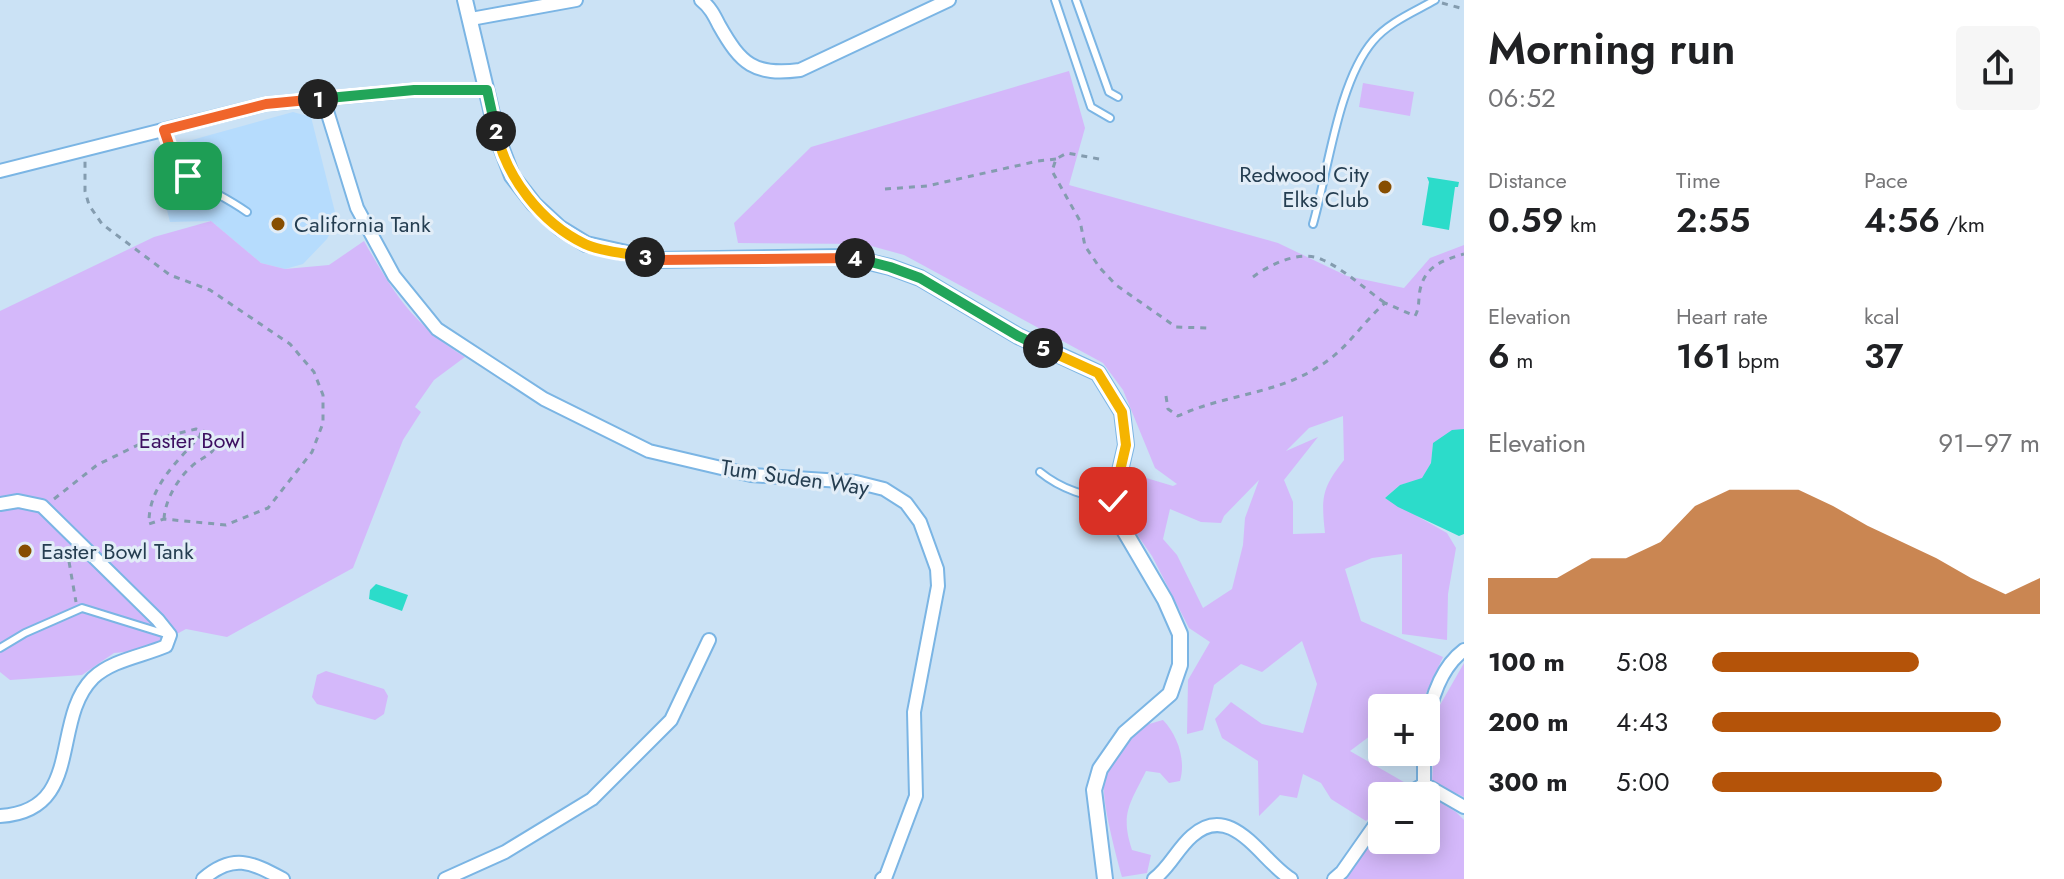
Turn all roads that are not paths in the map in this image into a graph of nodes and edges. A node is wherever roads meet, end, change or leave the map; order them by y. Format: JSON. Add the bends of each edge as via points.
{"nodes":[{"id":1,"x":465,"y":0,"type":"edge"},
{"id":2,"x":576,"y":0,"type":"edge"},
{"id":3,"x":701,"y":0,"type":"edge"},
{"id":4,"x":949,"y":0,"type":"edge"},
{"id":5,"x":1055,"y":0,"type":"edge"},
{"id":6,"x":1076,"y":0,"type":"edge"},
{"id":7,"x":1435,"y":0,"type":"edge"},
{"id":8,"x":471,"y":19,"type":"junction"},
{"id":9,"x":487,"y":90,"type":"junction"},
{"id":10,"x":1118,"y":97,"type":"dead end"},
{"id":11,"x":323,"y":98,"type":"junction"},
{"id":12,"x":1110,"y":118,"type":"dead end"},
{"id":13,"x":164,"y":130,"type":"junction"},
{"id":14,"x":0,"y":171,"type":"edge"},
{"id":15,"x":247,"y":212,"type":"dead end"},
{"id":16,"x":1313,"y":224,"type":"dead end"},
{"id":17,"x":1040,"y":472,"type":"dead end"},
{"id":18,"x":1113,"y":501,"type":"junction"},
{"id":19,"x":0,"y":504,"type":"edge"},
{"id":20,"x":170,"y":635,"type":"junction"},
{"id":21,"x":709,"y":640,"type":"dead end"},
{"id":22,"x":0,"y":648,"type":"edge"},
{"id":23,"x":1464,"y":650,"type":"edge"},
{"id":24,"x":1435,"y":694,"type":"edge"},
{"id":25,"x":1440,"y":793,"type":"edge"},
{"id":26,"x":1464,"y":807,"type":"edge"},
{"id":27,"x":0,"y":816,"type":"edge"},
{"id":28,"x":1368,"y":835,"type":"edge"},
{"id":29,"x":203,"y":879,"type":"edge"},
{"id":30,"x":283,"y":879,"type":"edge"},
{"id":31,"x":445,"y":879,"type":"edge"},
{"id":32,"x":882,"y":879,"type":"edge"},
{"id":33,"x":1105,"y":879,"type":"edge"},
{"id":34,"x":1154,"y":879,"type":"edge"},
{"id":35,"x":1291,"y":879,"type":"edge"},
{"id":36,"x":1334,"y":879,"type":"edge"}],
"edges":[{"from":1,"to":8,"type":"street"},
{"from":2,"to":8,"type":"street"},
{"from":3,"to":4,"type":"street","via":[[738,56],[759,70],[779,73],[800,70]]},
{"from":5,"to":12,"type":"lane","via":[[1091,107]]},
{"from":6,"to":10,"type":"lane","via":[[1109,92]]},
{"from":7,"to":16,"type":"lane","via":[[1373,41],[1356,69]]},
{"from":8,"to":9,"type":"street"},
{"from":9,"to":11,"type":"street"},
{"from":9,"to":18,"type":"street","via":[[512,176],[560,228],[586,244],[658,260],[848,257],[890,267],[1098,373],[1122,412],[1126,445]]},
{"from":11,"to":13,"type":"street","via":[[266,104]]},
{"from":11,"to":32,"type":"street","name":"Tum Suden Way","via":[[357,208],[394,276],[437,329],[544,399],[649,451],[751,475],[856,482],[884,489],[906,503],[920,522],[938,586],[914,712],[916,796]]},
{"from":13,"to":14,"type":"street"},
{"from":13,"to":15,"type":"lane","via":[[173,156],[188,176]]},
{"from":17,"to":18,"type":"lane","via":[[1082,495]]},
{"from":18,"to":33,"type":"street","via":[[1180,634],[1180,665],[1170,694],[1125,733],[1100,769],[1094,790]]},
{"from":19,"to":20,"type":"street","via":[[42,506]]},
{"from":20,"to":22,"type":"lane","via":[[92,609],[77,609]]},
{"from":20,"to":27,"type":"street","via":[[166,646],[104,669],[92,679],[78,701],[54,787],[25,813]]},
{"from":21,"to":31,"type":"street","via":[[671,720],[592,799],[505,852]]},
{"from":23,"to":24,"type":"street","via":[[1453,658]]},
{"from":25,"to":26,"type":"street"},
{"from":28,"to":36,"type":"street"},
{"from":29,"to":30,"type":"street","via":[[235,861]]},
{"from":34,"to":35,"type":"street","via":[[1193,834],[1215,826],[1248,837]]}]}
